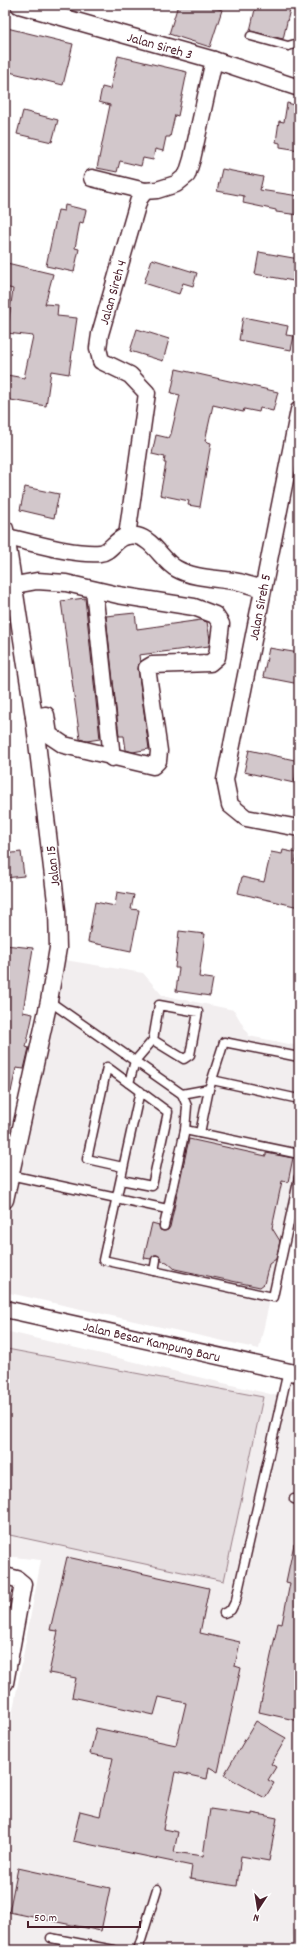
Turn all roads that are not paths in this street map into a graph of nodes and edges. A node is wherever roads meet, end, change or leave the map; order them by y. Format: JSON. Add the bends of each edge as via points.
{"nodes":[{"id":1,"x":19,"y":5,"type":"edge"},
{"id":2,"x":251,"y":36,"type":"dead end"},
{"id":3,"x":299,"y":41,"type":"edge"},
{"id":4,"x":214,"y":60,"type":"junction"},
{"id":5,"x":299,"y":88,"type":"edge"},
{"id":6,"x":92,"y":178,"type":"dead end"},
{"id":7,"x":145,"y":191,"type":"junction"},
{"id":8,"x":299,"y":410,"type":"edge"},
{"id":9,"x":6,"y":533,"type":"edge"},
{"id":10,"x":127,"y":536,"type":"junction"},
{"id":11,"x":15,"y":585,"type":"junction"},
{"id":12,"x":263,"y":589,"type":"junction"},
{"id":13,"x":94,"y":590,"type":"junction"},
{"id":14,"x":34,"y":717,"type":"junction"},
{"id":15,"x":112,"y":758,"type":"junction"},
{"id":16,"x":299,"y":828,"type":"edge"},
{"id":17,"x":49,"y":1001,"type":"junction"},
{"id":18,"x":153,"y":1040,"type":"junction"},
{"id":19,"x":299,"y":1057,"type":"edge"},
{"id":20,"x":135,"y":1061,"type":"junction"},
{"id":21,"x":212,"y":1080,"type":"junction"},
{"id":22,"x":129,"y":1083,"type":"junction"},
{"id":23,"x":209,"y":1089,"type":"junction"},
{"id":24,"x":140,"y":1091,"type":"junction"},
{"id":25,"x":182,"y":1094,"type":"junction"},
{"id":26,"x":299,"y":1099,"type":"edge"},
{"id":27,"x":185,"y":1130,"type":"junction"},
{"id":28,"x":200,"y":1133,"type":"junction"},
{"id":29,"x":299,"y":1154,"type":"edge"},
{"id":30,"x":123,"y":1167,"type":"junction"},
{"id":31,"x":10,"y":1175,"type":"junction"},
{"id":32,"x":299,"y":1177,"type":"edge"},
{"id":33,"x":121,"y":1180,"type":"junction"},
{"id":34,"x":117,"y":1198,"type":"junction"},
{"id":35,"x":5,"y":1200,"type":"edge"},
{"id":36,"x":167,"y":1209,"type":"junction"},
{"id":37,"x":164,"y":1226,"type":"dead end"},
{"id":38,"x":156,"y":1260,"type":"dead end"},
{"id":39,"x":154,"y":1271,"type":"junction"},
{"id":40,"x":5,"y":1308,"type":"edge"},
{"id":41,"x":293,"y":1373,"type":"edge"},
{"id":42,"x":5,"y":1576,"type":"edge"},
{"id":43,"x":224,"y":1613,"type":"dead end"},
{"id":44,"x":5,"y":1682,"type":"edge"},
{"id":45,"x":157,"y":1889,"type":"dead end"},
{"id":46,"x":51,"y":1938,"type":"dead end"},
{"id":47,"x":114,"y":1950,"type":"edge"},
{"id":48,"x":138,"y":1950,"type":"edge"}],
"edges":[{"from":1,"to":4,"type":"street","name":"Jalan Sireh 3"},
{"from":2,"to":3,"type":"lane","via":[[288,46]]},
{"from":4,"to":5,"type":"street","name":"Jalan Sireh 3"},
{"from":4,"to":7,"type":"street","via":[[187,175],[176,184]]},
{"from":6,"to":7,"type":"street"},
{"from":7,"to":10,"type":"street","name":"Jalan Sireh 4","via":[[139,200],[98,348],[101,361],[130,374],[147,393]]},
{"from":8,"to":12,"type":"street","name":"Jalan Sireh 5"},
{"from":9,"to":10,"type":"street","via":[[82,553],[102,553]]},
{"from":9,"to":11,"type":"street","name":"Jalan 15"},
{"from":10,"to":12,"type":"street","via":[[138,536],[148,542],[176,568],[190,574],[240,582]]},
{"from":11,"to":13,"type":"street","via":[[66,583]]},
{"from":11,"to":14,"type":"street","name":"Jalan 15"},
{"from":12,"to":16,"type":"street","name":"Jalan Sireh 5","via":[[225,780],[230,805],[246,818]]},
{"from":13,"to":15,"type":"street"},
{"from":13,"to":15,"type":"street","via":[[194,607],[216,615],[221,624],[217,657],[210,663],[152,665],[147,668],[159,751],[158,761],[153,766]]},
{"from":14,"to":15,"type":"street","via":[[46,715],[49,735],[64,745]]},
{"from":14,"to":17,"type":"street","name":"Jalan 15","via":[[57,910],[58,948]]},
{"from":17,"to":20,"type":"lane"},
{"from":17,"to":31,"type":"street","name":"Jalan 15"},
{"from":18,"to":18,"type":"lane","via":[[159,1005],[198,1012],[190,1055],[184,1059]]},
{"from":18,"to":20,"type":"lane"},
{"from":19,"to":21,"type":"lane","via":[[224,1042]]},
{"from":20,"to":22,"type":"lane"},
{"from":20,"to":25,"type":"lane"},
{"from":21,"to":23,"type":"lane"},
{"from":21,"to":26,"type":"lane"},
{"from":22,"to":24,"type":"lane"},
{"from":22,"to":30,"type":"lane","via":[[107,1067],[87,1159]]},
{"from":23,"to":25,"type":"lane"},
{"from":23,"to":28,"type":"lane"},
{"from":24,"to":30,"type":"lane"},
{"from":24,"to":33,"type":"lane","via":[[168,1112],[152,1186]]},
{"from":25,"to":27,"type":"lane","via":[[187,1106]]},
{"from":27,"to":28,"type":"lane"},
{"from":27,"to":36,"type":"lane"},
{"from":28,"to":29,"type":"lane"},
{"from":30,"to":33,"type":"lane"},
{"from":31,"to":34,"type":"lane"},
{"from":31,"to":35,"type":"street","name":"Jalan 15"},
{"from":32,"to":39,"type":"lane","via":[[273,1297]]},
{"from":33,"to":34,"type":"lane"},
{"from":34,"to":36,"type":"lane"},
{"from":34,"to":39,"type":"lane","via":[[103,1260]]},
{"from":36,"to":37,"type":"lane"},
{"from":38,"to":39,"type":"lane"},
{"from":40,"to":41,"type":"street","name":"Jalan Besar Kampung Baru"},
{"from":41,"to":43,"type":"lane","via":[[236,1600],[231,1610]]},
{"from":42,"to":44,"type":"street","via":[[17,1579],[23,1584]]},
{"from":45,"to":48,"type":"lane"},
{"from":46,"to":47,"type":"lane"}]}
